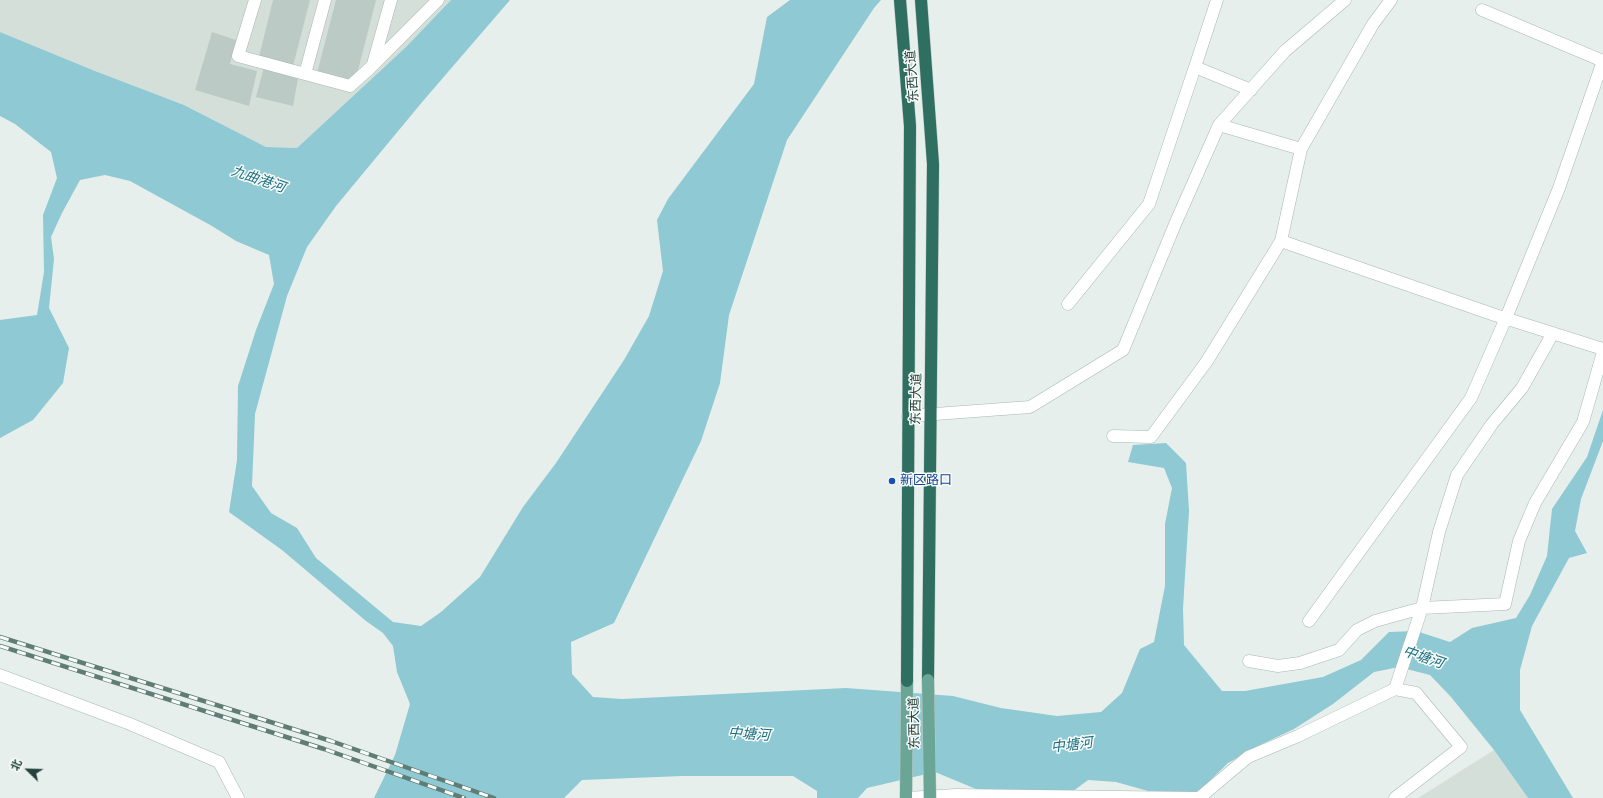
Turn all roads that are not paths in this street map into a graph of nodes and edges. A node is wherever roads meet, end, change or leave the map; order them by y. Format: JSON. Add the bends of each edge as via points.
{"nodes":[{"id":1,"x":255,"y":0,"type":"edge"},
{"id":2,"x":324,"y":0,"type":"edge"},
{"id":3,"x":391,"y":0,"type":"edge"},
{"id":4,"x":438,"y":0,"type":"edge"},
{"id":5,"x":900,"y":0,"type":"edge"},
{"id":6,"x":921,"y":0,"type":"edge"},
{"id":7,"x":1217,"y":0,"type":"edge"},
{"id":8,"x":1345,"y":0,"type":"edge"},
{"id":9,"x":1391,"y":0,"type":"edge"},
{"id":10,"x":1482,"y":10,"type":"dead end"},
{"id":11,"x":1603,"y":61,"type":"edge"},
{"id":12,"x":373,"y":66,"type":"junction"},
{"id":13,"x":1195,"y":67,"type":"junction"},
{"id":14,"x":305,"y":74,"type":"junction"},
{"id":15,"x":1251,"y":90,"type":"junction"},
{"id":16,"x":1219,"y":125,"type":"junction"},
{"id":17,"x":1301,"y":149,"type":"junction"},
{"id":18,"x":1281,"y":241,"type":"junction"},
{"id":19,"x":1068,"y":304,"type":"dead end"},
{"id":20,"x":1506,"y":318,"type":"junction"},
{"id":21,"x":1553,"y":333,"type":"junction"},
{"id":22,"x":1603,"y":350,"type":"edge"},
{"id":23,"x":931,"y":415,"type":"junction"},
{"id":24,"x":908,"y":416,"type":"junction"},
{"id":25,"x":1114,"y":436,"type":"dead end"},
{"id":26,"x":1422,"y":608,"type":"junction"},
{"id":27,"x":1309,"y":621,"type":"dead end"},
{"id":28,"x":1249,"y":661,"type":"dead end"},
{"id":29,"x":0,"y":676,"type":"edge"},
{"id":30,"x":928,"y":680,"type":"joint"},
{"id":31,"x":907,"y":681,"type":"joint"},
{"id":32,"x":1396,"y":685,"type":"junction"},
{"id":33,"x":238,"y":798,"type":"edge"},
{"id":34,"x":907,"y":798,"type":"edge"},
{"id":35,"x":930,"y":798,"type":"edge"},
{"id":36,"x":1199,"y":798,"type":"edge"},
{"id":37,"x":1395,"y":798,"type":"edge"}],
"edges":[{"from":1,"to":14,"type":"street","via":[[238,56]]},
{"from":2,"to":14,"type":"street"},
{"from":3,"to":12,"type":"street"},
{"from":4,"to":12,"type":"street"},
{"from":5,"to":24,"type":"highway","name":"东西大道","via":[[910,126]]},
{"from":6,"to":23,"type":"highway","name":"东西大道","via":[[933,164]]},
{"from":7,"to":13,"type":"street"},
{"from":8,"to":15,"type":"street","via":[[1285,51]]},
{"from":9,"to":17,"type":"street","via":[[1373,24]]},
{"from":10,"to":11,"type":"street"},
{"from":11,"to":20,"type":"street","via":[[1559,188]]},
{"from":12,"to":14,"type":"street","via":[[350,86]]},
{"from":13,"to":15,"type":"street"},
{"from":13,"to":19,"type":"street","via":[[1149,204]]},
{"from":15,"to":16,"type":"street"},
{"from":16,"to":17,"type":"street"},
{"from":16,"to":23,"type":"street","via":[[1123,350],[1030,407]]},
{"from":17,"to":18,"type":"street"},
{"from":18,"to":20,"type":"street"},
{"from":18,"to":25,"type":"street","via":[[1207,361],[1151,437]]},
{"from":20,"to":21,"type":"street"},
{"from":20,"to":27,"type":"street","via":[[1471,398]]},
{"from":21,"to":22,"type":"street"},
{"from":21,"to":26,"type":"street","via":[[1522,388],[1492,424],[1457,475],[1439,532]]},
{"from":22,"to":26,"type":"street","via":[[1583,422],[1535,503],[1519,541],[1505,604]]},
{"from":23,"to":24,"type":"street"},
{"from":23,"to":30,"type":"highway","name":"东西大道"},
{"from":24,"to":31,"type":"highway","name":"东西大道"},
{"from":26,"to":28,"type":"street","via":[[1369,624],[1357,630],[1339,650],[1300,663],[1278,666]]},
{"from":26,"to":32,"type":"street"},
{"from":29,"to":33,"type":"street","via":[[130,724],[219,762]]},
{"from":30,"to":35,"type":"main road","name":"东西大道","bridge":true},
{"from":31,"to":34,"type":"main road","name":"东西大道"},
{"from":32,"to":36,"type":"street","via":[[1298,736],[1248,757]]},
{"from":32,"to":37,"type":"street","via":[[1416,693],[1461,747]]},
{"from":34,"to":36,"type":"street","via":[[956,795]]}]}
